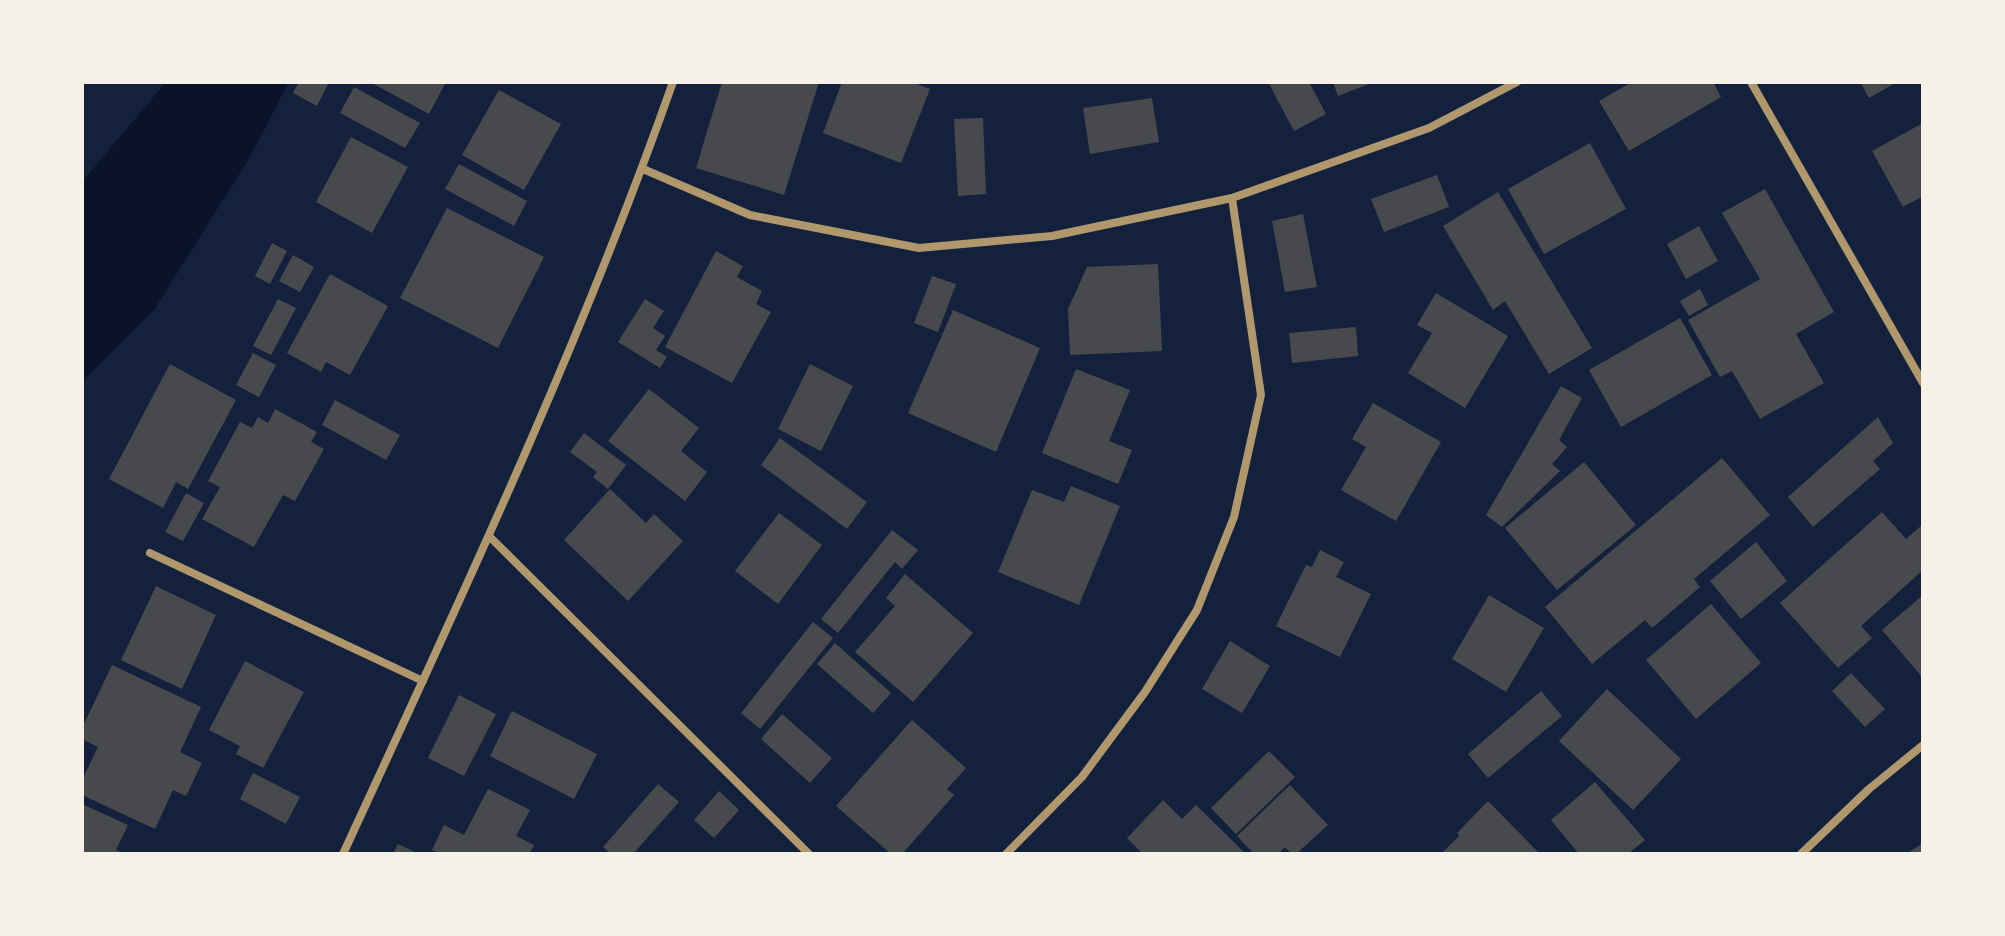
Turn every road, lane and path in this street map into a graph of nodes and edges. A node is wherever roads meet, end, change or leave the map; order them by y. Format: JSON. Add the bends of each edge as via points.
{"nodes":[{"id":1,"x":673,"y":82,"type":"edge"},
{"id":2,"x":1517,"y":82,"type":"edge"},
{"id":3,"x":1751,"y":82,"type":"edge"},
{"id":4,"x":643,"y":169,"type":"junction"},
{"id":5,"x":1232,"y":198,"type":"junction"},
{"id":6,"x":1923,"y":383,"type":"edge"},
{"id":7,"x":490,"y":537,"type":"junction"},
{"id":8,"x":150,"y":553,"type":"dead end"},
{"id":9,"x":423,"y":681,"type":"junction"},
{"id":10,"x":1923,"y":745,"type":"edge"},
{"id":11,"x":343,"y":854,"type":"edge"},
{"id":12,"x":809,"y":854,"type":"edge"},
{"id":13,"x":1006,"y":854,"type":"edge"},
{"id":14,"x":1801,"y":854,"type":"edge"}],
"edges":[{"from":1,"to":4,"type":"street"},
{"from":2,"to":5,"type":"street","via":[[1429,128]]},
{"from":3,"to":6,"type":"street"},
{"from":4,"to":5,"type":"street","via":[[750,215],[919,248],[1052,236]]},
{"from":4,"to":7,"type":"street"},
{"from":5,"to":13,"type":"street","via":[[1261,395],[1234,517],[1197,610],[1145,692],[1082,777]]},
{"from":7,"to":9,"type":"street"},
{"from":7,"to":12,"type":"street"},
{"from":8,"to":9,"type":"street"},
{"from":9,"to":11,"type":"street"},
{"from":10,"to":14,"type":"street"}]}
